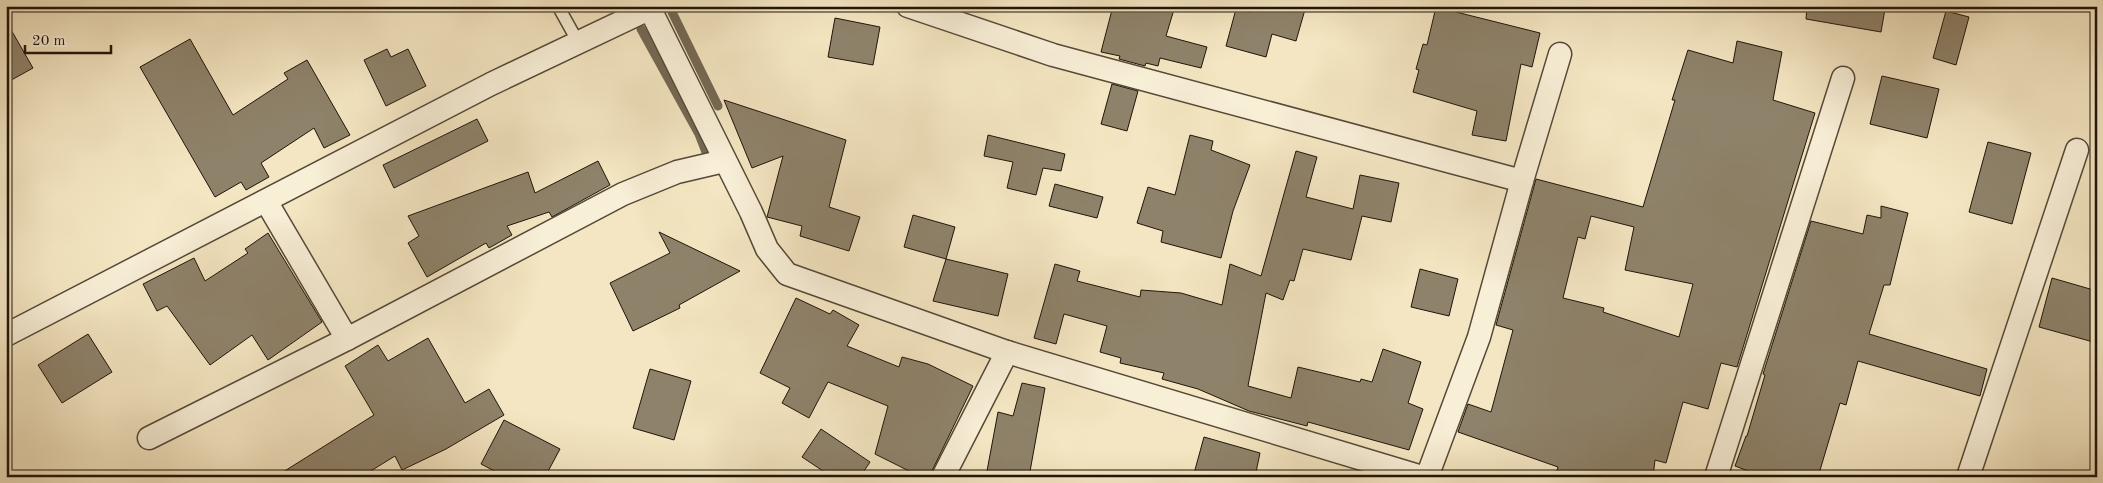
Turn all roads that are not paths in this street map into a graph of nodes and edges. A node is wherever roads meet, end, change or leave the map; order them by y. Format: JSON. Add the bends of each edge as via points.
{"nodes":[{"id":1,"x":558,"y":6,"type":"edge"},
{"id":2,"x":908,"y":6,"type":"edge"},
{"id":3,"x":653,"y":8,"type":"edge"},
{"id":4,"x":578,"y":42,"type":"junction"},
{"id":5,"x":1560,"y":54,"type":"dead end"},
{"id":6,"x":1843,"y":78,"type":"dead end"},
{"id":7,"x":2077,"y":150,"type":"dead end"},
{"id":8,"x":724,"y":161,"type":"junction"},
{"id":9,"x":1522,"y":181,"type":"junction"},
{"id":10,"x":266,"y":201,"type":"junction"},
{"id":11,"x":6,"y":335,"type":"edge"},
{"id":12,"x":347,"y":339,"type":"junction"},
{"id":13,"x":1007,"y":352,"type":"junction"},
{"id":14,"x":149,"y":438,"type":"dead end"},
{"id":15,"x":943,"y":477,"type":"edge"},
{"id":16,"x":1422,"y":477,"type":"edge"},
{"id":17,"x":1427,"y":477,"type":"edge"},
{"id":18,"x":1716,"y":477,"type":"edge"},
{"id":19,"x":1968,"y":477,"type":"edge"}],
"edges":[{"from":1,"to":4,"type":"lane"},
{"from":2,"to":9,"type":"street","via":[[1053,55]]},
{"from":3,"to":4,"type":"street"},
{"from":3,"to":8,"type":"street"},
{"from":4,"to":10,"type":"street"},
{"from":5,"to":9,"type":"street"},
{"from":6,"to":18,"type":"street"},
{"from":7,"to":19,"type":"street"},
{"from":8,"to":12,"type":"street","via":[[677,172],[623,194]]},
{"from":8,"to":13,"type":"street","via":[[767,249],[787,274]]},
{"from":9,"to":17,"type":"street","via":[[1479,337]]},
{"from":10,"to":11,"type":"street"},
{"from":10,"to":12,"type":"street"},
{"from":12,"to":14,"type":"street"},
{"from":13,"to":15,"type":"street"},
{"from":13,"to":16,"type":"street"}]}
